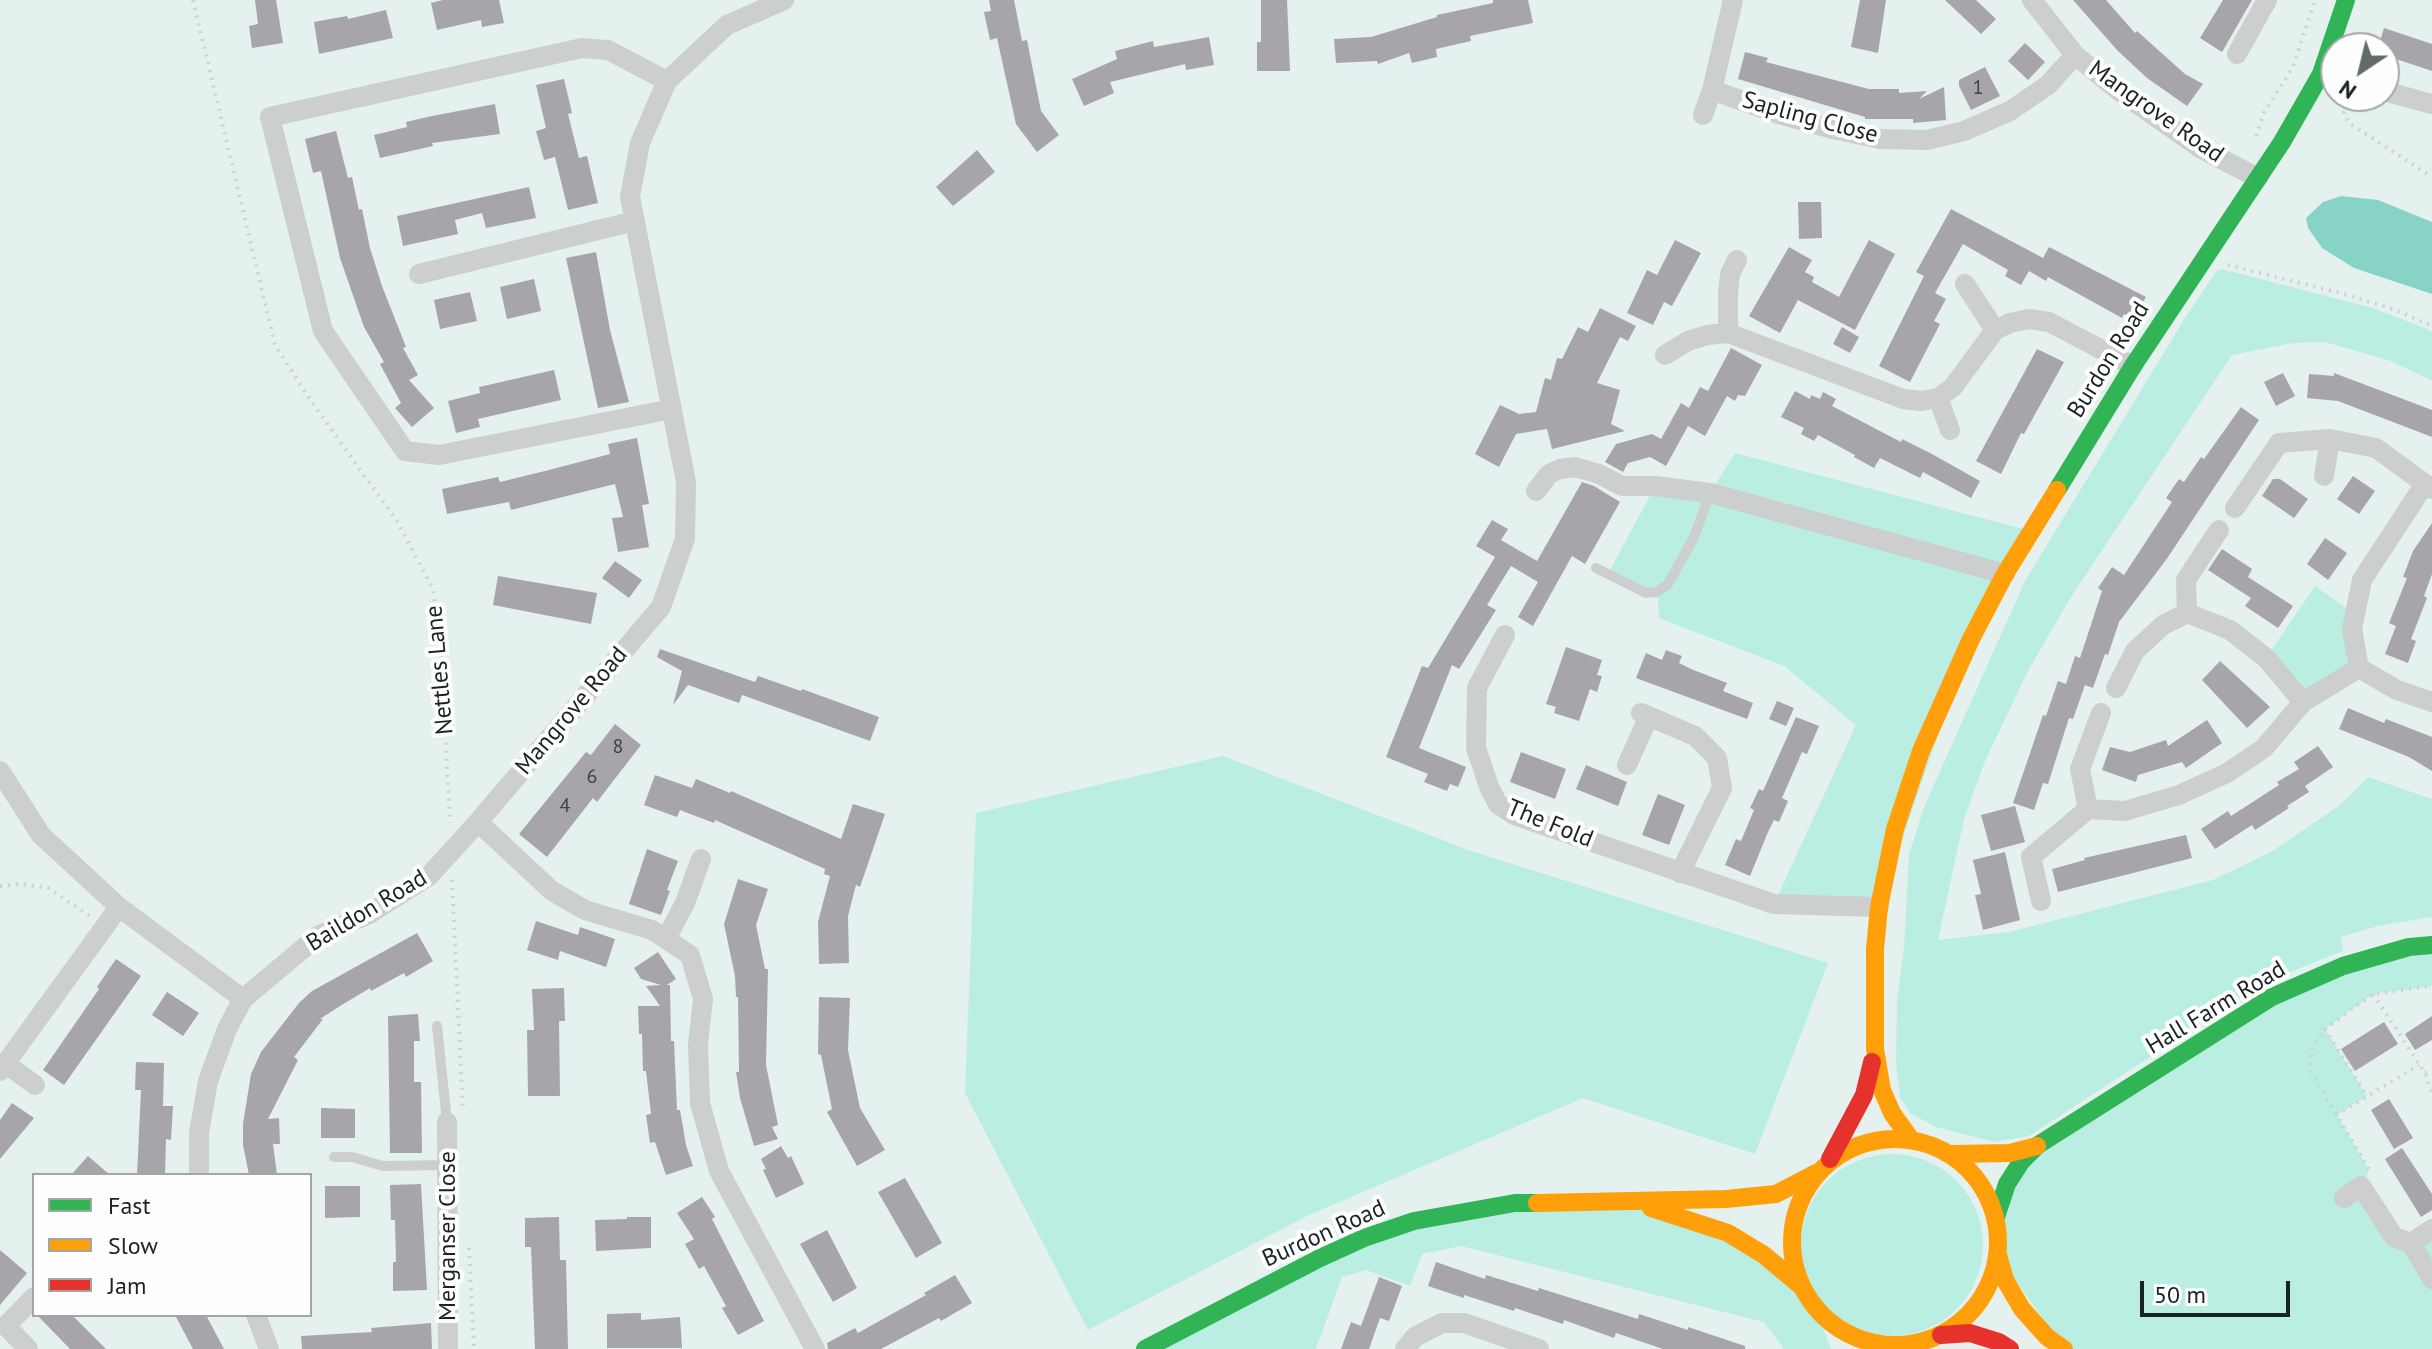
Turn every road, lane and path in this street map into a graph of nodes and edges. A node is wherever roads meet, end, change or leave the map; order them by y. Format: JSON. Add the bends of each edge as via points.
{"nodes":[{"id":1,"x":193,"y":0,"type":"edge"},
{"id":2,"x":784,"y":0,"type":"edge"},
{"id":3,"x":1733,"y":0,"type":"edge"},
{"id":4,"x":2032,"y":0,"type":"edge"},
{"id":5,"x":2267,"y":0,"type":"edge"},
{"id":6,"x":2315,"y":0,"type":"edge"},
{"id":7,"x":2346,"y":0,"type":"edge"},
{"id":8,"x":2338,"y":32,"type":"edge"},
{"id":9,"x":2237,"y":54,"type":"dead end"},
{"id":10,"x":2075,"y":55,"type":"junction"},
{"id":11,"x":667,"y":81,"type":"junction"},
{"id":12,"x":2320,"y":86,"type":"edge"},
{"id":13,"x":1712,"y":90,"type":"junction"},
{"id":14,"x":2400,"y":95,"type":"edge"},
{"id":15,"x":2432,"y":104,"type":"edge"},
{"id":16,"x":2344,"y":112,"type":"edge"},
{"id":17,"x":1703,"y":115,"type":"dead end"},
{"id":18,"x":2251,"y":174,"type":"junction"},
{"id":19,"x":2432,"y":177,"type":"edge"},
{"id":20,"x":635,"y":221,"type":"junction"},
{"id":21,"x":1737,"y":260,"type":"dead end"},
{"id":22,"x":2199,"y":264,"type":"junction"},
{"id":23,"x":419,"y":274,"type":"dead end"},
{"id":24,"x":1965,"y":284,"type":"dead end"},
{"id":25,"x":2432,"y":326,"type":"edge"},
{"id":26,"x":1995,"y":330,"type":"junction"},
{"id":27,"x":1728,"y":333,"type":"junction"},
{"id":28,"x":1665,"y":355,"type":"dead end"},
{"id":29,"x":2133,"y":366,"type":"junction"},
{"id":30,"x":1938,"y":398,"type":"junction"},
{"id":31,"x":672,"y":409,"type":"junction"},
{"id":32,"x":1950,"y":430,"type":"dead end"},
{"id":33,"x":2330,"y":439,"type":"junction"},
{"id":34,"x":2324,"y":476,"type":"dead end"},
{"id":35,"x":2428,"y":487,"type":"edge"},
{"id":36,"x":1536,"y":491,"type":"dead end"},
{"id":37,"x":1710,"y":493,"type":"junction"},
{"id":38,"x":2235,"y":508,"type":"dead end"},
{"id":39,"x":2219,"y":530,"type":"dead end"},
{"id":40,"x":1596,"y":568,"type":"dead end"},
{"id":41,"x":2005,"y":574,"type":"junction"},
{"id":42,"x":2187,"y":613,"type":"junction"},
{"id":43,"x":1505,"y":635,"type":"dead end"},
{"id":44,"x":2359,"y":668,"type":"junction"},
{"id":45,"x":2116,"y":688,"type":"dead end"},
{"id":46,"x":2303,"y":702,"type":"junction"},
{"id":47,"x":2432,"y":702,"type":"edge"},
{"id":48,"x":2101,"y":713,"type":"dead end"},
{"id":49,"x":1627,"y":765,"type":"dead end"},
{"id":50,"x":0,"y":771,"type":"edge"},
{"id":51,"x":2088,"y":809,"type":"junction"},
{"id":52,"x":478,"y":822,"type":"junction"},
{"id":53,"x":451,"y":851,"type":"junction"},
{"id":54,"x":701,"y":859,"type":"dead end"},
{"id":55,"x":1680,"y":873,"type":"junction"},
{"id":56,"x":0,"y":886,"type":"edge"},
{"id":57,"x":2041,"y":901,"type":"dead end"},
{"id":58,"x":119,"y":907,"type":"junction"},
{"id":59,"x":1879,"y":907,"type":"junction"},
{"id":60,"x":104,"y":928,"type":"junction"},
{"id":61,"x":666,"y":939,"type":"junction"},
{"id":62,"x":2432,"y":945,"type":"edge"},
{"id":63,"x":2431,"y":987,"type":"edge"},
{"id":64,"x":2373,"y":994,"type":"junction"},
{"id":65,"x":243,"y":999,"type":"junction"},
{"id":66,"x":437,"y":1026,"type":"dead end"},
{"id":67,"x":2325,"y":1029,"type":"junction"},
{"id":68,"x":1875,"y":1049,"type":"junction"},
{"id":69,"x":2419,"y":1065,"type":"junction"},
{"id":70,"x":3,"y":1068,"type":"edge"},
{"id":71,"x":2432,"y":1069,"type":"edge"},
{"id":72,"x":2425,"y":1073,"type":"junction"},
{"id":73,"x":35,"y":1085,"type":"dead end"},
{"id":74,"x":2432,"y":1093,"type":"edge"},
{"id":75,"x":2367,"y":1096,"type":"junction"},
{"id":76,"x":2336,"y":1115,"type":"junction"},
{"id":77,"x":455,"y":1119,"type":"junction"},
{"id":78,"x":1910,"y":1138,"type":"junction"},
{"id":79,"x":2038,"y":1145,"type":"junction"},
{"id":80,"x":1953,"y":1154,"type":"junction"},
{"id":81,"x":334,"y":1157,"type":"dead end"},
{"id":82,"x":1830,"y":1159,"type":"junction"},
{"id":83,"x":447,"y":1165,"type":"junction"},
{"id":84,"x":199,"y":1173,"type":"edge"},
{"id":85,"x":1816,"y":1173,"type":"junction"},
{"id":86,"x":2353,"y":1192,"type":"joint"},
{"id":87,"x":1632,"y":1201,"type":"junction"},
{"id":88,"x":1996,"y":1217,"type":"junction"},
{"id":89,"x":2432,"y":1229,"type":"edge"},
{"id":90,"x":469,"y":1240,"type":"dead end"},
{"id":91,"x":2411,"y":1243,"type":"junction"},
{"id":92,"x":1998,"y":1255,"type":"junction"},
{"id":93,"x":2432,"y":1279,"type":"edge"},
{"id":94,"x":1801,"y":1286,"type":"junction"},
{"id":95,"x":32,"y":1299,"type":"edge"},
{"id":96,"x":1816,"y":1309,"type":"junction"},
{"id":97,"x":257,"y":1317,"type":"edge"},
{"id":98,"x":3,"y":1323,"type":"edge"},
{"id":99,"x":1941,"y":1335,"type":"junction"},
{"id":100,"x":1831,"y":1347,"type":"dead end"},
{"id":101,"x":1907,"y":1347,"type":"edge"},
{"id":102,"x":28,"y":1349,"type":"edge"},
{"id":103,"x":269,"y":1349,"type":"edge"},
{"id":104,"x":448,"y":1349,"type":"edge"},
{"id":105,"x":474,"y":1349,"type":"edge"},
{"id":106,"x":815,"y":1349,"type":"edge"},
{"id":107,"x":1145,"y":1349,"type":"edge"},
{"id":108,"x":1405,"y":1349,"type":"edge"},
{"id":109,"x":1539,"y":1349,"type":"edge"},
{"id":110,"x":2010,"y":1349,"type":"edge"},
{"id":111,"x":2064,"y":1349,"type":"edge"}],
"edges":[{"from":1,"to":53,"type":"path","name":"Nettles Lane","via":[[275,345],[397,521],[433,589]]},
{"from":2,"to":11,"type":"street","name":"Mangrove Road","via":[[727,25]]},
{"from":3,"to":13,"type":"street","name":"Sapling Close"},
{"from":4,"to":10,"type":"street","name":"Mangrove Road"},
{"from":5,"to":9,"type":"street"},
{"from":6,"to":18,"type":"path","via":[[2293,67],[2264,113]]},
{"from":7,"to":8,"type":"street","name":"Burdon Road"},
{"from":10,"to":13,"type":"street","name":"Sapling Close","via":[[2048,85],[2010,111],[1927,140],[1880,139],[1833,129]]},
{"from":10,"to":18,"type":"street","name":"Mangrove Road","via":[[2200,148]]},
{"from":11,"to":20,"type":"street","name":"Mangrove Road","via":[[640,143],[630,197]]},
{"from":11,"to":31,"type":"street","via":[[608,50],[582,48],[270,117],[323,331],[405,451],[439,455]]},
{"from":12,"to":18,"type":"street","name":"Burdon Road"},
{"from":13,"to":17,"type":"street","name":"Sapling Close"},
{"from":14,"to":15,"type":"street"},
{"from":16,"to":19,"type":"path","via":[[2349,123]]},
{"from":18,"to":22,"type":"street","name":"Burdon Road"},
{"from":20,"to":23,"type":"street"},
{"from":20,"to":31,"type":"street","name":"Mangrove Road"},
{"from":21,"to":27,"type":"street","via":[[1729,284]]},
{"from":22,"to":25,"type":"path","via":[[2229,265],[2297,281]]},
{"from":22,"to":29,"type":"street","name":"Burdon Road"},
{"from":24,"to":26,"type":"street"},
{"from":26,"to":29,"type":"street","via":[[2029,319],[2049,322]]},
{"from":26,"to":30,"type":"street","via":[[1953,387]]},
{"from":27,"to":28,"type":"street","via":[[1688,341]]},
{"from":27,"to":30,"type":"street","via":[[1903,399]]},
{"from":29,"to":41,"type":"street","name":"Burdon Road"},
{"from":30,"to":32,"type":"street"},
{"from":31,"to":52,"type":"street","name":"Mangrove Road","via":[[686,482],[685,539],[661,607]]},
{"from":33,"to":34,"type":"street"},
{"from":33,"to":35,"type":"street","via":[[2376,448]]},
{"from":33,"to":38,"type":"street","via":[[2279,443]]},
{"from":35,"to":44,"type":"street","via":[[2362,580],[2352,629]]},
{"from":36,"to":37,"type":"street","via":[[1549,474],[1575,467],[1622,486]]},
{"from":37,"to":40,"type":"lane","via":[[1694,537],[1668,584],[1657,592],[1646,593]]},
{"from":37,"to":41,"type":"street"},
{"from":39,"to":42,"type":"street","via":[[2186,580]]},
{"from":41,"to":59,"type":"street","name":"Burdon Road","via":[[1921,751],[1895,829]]},
{"from":42,"to":45,"type":"street","via":[[2163,625],[2135,651]]},
{"from":42,"to":46,"type":"street","via":[[2230,630],[2266,658]]},
{"from":43,"to":55,"type":"street","name":"The Fold","via":[[1477,688],[1476,748],[1498,804],[1514,815]]},
{"from":44,"to":46,"type":"street"},
{"from":44,"to":47,"type":"street"},
{"from":46,"to":51,"type":"street","via":[[2264,748],[2227,773],[2125,811]]},
{"from":48,"to":51,"type":"street","via":[[2080,769]]},
{"from":49,"to":55,"type":"street","via":[[1645,715],[1695,736],[1717,758],[1722,788]]},
{"from":50,"to":58,"type":"street","via":[[41,835]]},
{"from":51,"to":57,"type":"street","via":[[2031,857]]},
{"from":52,"to":53,"type":"street","name":"Baildon Road"},
{"from":52,"to":61,"type":"street","via":[[552,891],[585,910]]},
{"from":53,"to":65,"type":"street","name":"Baildon Road","via":[[429,876],[369,914],[318,936]]},
{"from":53,"to":77,"type":"path","name":"Nettles Lane"},
{"from":54,"to":61,"type":"street"},
{"from":55,"to":59,"type":"street","name":"The Fold","via":[[1774,904]]},
{"from":56,"to":60,"type":"path","via":[[48,888]]},
{"from":58,"to":60,"type":"street"},
{"from":58,"to":65,"type":"street"},
{"from":59,"to":68,"type":"street","name":"Burdon Road"},
{"from":60,"to":70,"type":"street"},
{"from":61,"to":106,"type":"street","via":[[690,955],[703,999],[700,1103],[719,1171]]},
{"from":62,"to":79,"type":"street","name":"Hall Farm Road","via":[[2343,966],[2272,997]]},
{"from":63,"to":64,"type":"path"},
{"from":64,"to":67,"type":"path"},
{"from":64,"to":69,"type":"path"},
{"from":65,"to":84,"type":"street","name":"Baildon Road","via":[[208,1081]]},
{"from":66,"to":77,"type":"lane"},
{"from":67,"to":75,"type":"path"},
{"from":67,"to":76,"type":"path","via":[[2313,1045],[2310,1070]]},
{"from":68,"to":78,"type":"street","via":[[1882,1090]]},
{"from":68,"to":82,"type":"street","via":[[1864,1095]]},
{"from":69,"to":72,"type":"path"},
{"from":69,"to":75,"type":"path"},
{"from":70,"to":73,"type":"street"},
{"from":71,"to":72,"type":"path"},
{"from":72,"to":74,"type":"path"},
{"from":75,"to":76,"type":"path"},
{"from":76,"to":86,"type":"path","via":[[2369,1170]]},
{"from":77,"to":83,"type":"street","name":"Merganser Close"},
{"from":78,"to":80,"type":"street","name":"Burdon Road"},
{"from":78,"to":82,"type":"street","name":"Burdon Road","via":[[1872,1139]]},
{"from":79,"to":80,"type":"street","name":"Hall Farm Road","via":[[2010,1153]]},
{"from":79,"to":88,"type":"street","name":"Hall Farm Road","via":[[2007,1184]]},
{"from":80,"to":88,"type":"street","name":"Burdon Road","via":[[1981,1181]]},
{"from":81,"to":83,"type":"lane","via":[[383,1166]]},
{"from":82,"to":85,"type":"street","name":"Burdon Road"},
{"from":83,"to":104,"type":"street","name":"Merganser Close"},
{"from":85,"to":87,"type":"street","name":"Burdon Road","via":[[1776,1194]]},
{"from":85,"to":94,"type":"street","name":"Burdon Road","via":[[1794,1221],[1791,1247]]},
{"from":86,"to":91,"type":"street","via":[[2394,1237]]},
{"from":87,"to":94,"type":"street","name":"Burdon Road","via":[[1728,1233]]},
{"from":87,"to":107,"type":"street","name":"Burdon Road","via":[[1515,1203],[1414,1221],[1320,1258]]},
{"from":88,"to":92,"type":"street","name":"Burdon Road"},
{"from":89,"to":91,"type":"street"},
{"from":90,"to":105,"type":"path"},
{"from":91,"to":93,"type":"street"},
{"from":92,"to":99,"type":"street","name":"Burdon Road","via":[[1980,1302]]},
{"from":92,"to":111,"type":"street","via":[[2022,1309]]},
{"from":94,"to":96,"type":"street","name":"Burdon Road"},
{"from":95,"to":98,"type":"street"},
{"from":96,"to":100,"type":"street"},
{"from":96,"to":101,"type":"street","name":"Burdon Road","via":[[1859,1338]]},
{"from":97,"to":103,"type":"street"},
{"from":98,"to":102,"type":"street"},
{"from":99,"to":101,"type":"street","name":"Burdon Road"},
{"from":99,"to":110,"type":"street","via":[[1970,1333]]},
{"from":108,"to":109,"type":"street","via":[[1415,1337],[1442,1323],[1464,1323]]}]}
